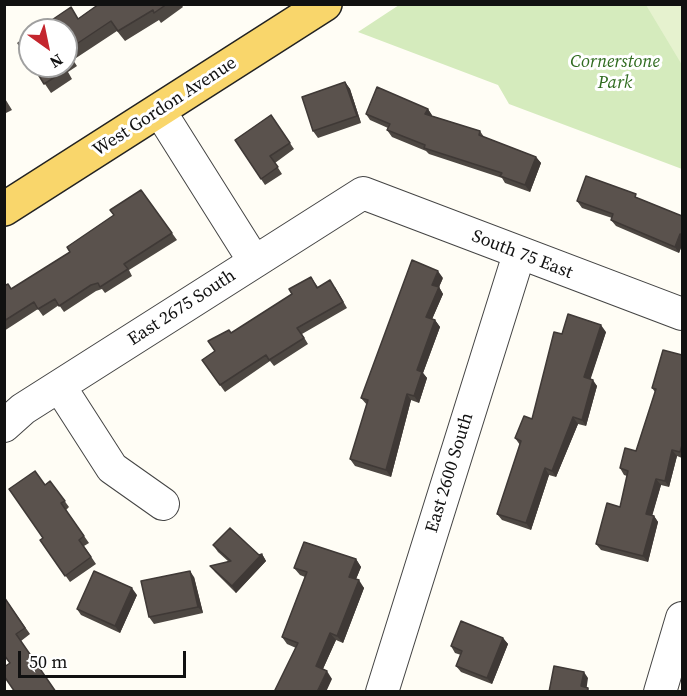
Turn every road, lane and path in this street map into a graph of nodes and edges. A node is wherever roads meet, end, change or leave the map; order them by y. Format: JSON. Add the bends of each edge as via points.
{"nodes":[{"id":1,"x":325,"y":4,"type":"edge"},
{"id":2,"x":159,"y":110,"type":"junction"},
{"id":3,"x":363,"y":193,"type":"joint"},
{"id":4,"x":4,"y":209,"type":"edge"},
{"id":5,"x":519,"y":254,"type":"junction"},
{"id":6,"x":254,"y":261,"type":"junction"},
{"id":7,"x":682,"y":314,"type":"edge"},
{"id":8,"x":60,"y":387,"type":"junction"},
{"id":9,"x":4,"y":426,"type":"edge"},
{"id":10,"x":163,"y":504,"type":"dead end"},
{"id":11,"x":682,"y":618,"type":"edge"},
{"id":12,"x":382,"y":692,"type":"edge"},
{"id":13,"x":660,"y":692,"type":"edge"}],
"edges":[{"from":1,"to":2,"type":"main road","name":"West Gordon Avenue"},
{"from":2,"to":4,"type":"main road","name":"West Gordon Avenue"},
{"from":2,"to":6,"type":"street"},
{"from":3,"to":5,"type":"street","name":"South 75 East"},
{"from":3,"to":6,"type":"street","name":"East 2675 South"},
{"from":5,"to":7,"type":"street","name":"South 75 East"},
{"from":5,"to":12,"type":"street","name":"East 2600 South"},
{"from":6,"to":8,"type":"street","name":"East 2675 South"},
{"from":8,"to":9,"type":"street","name":"East 2675 South","via":[[23,409]]},
{"from":8,"to":10,"type":"street","via":[[112,468]]},
{"from":11,"to":13,"type":"street"}]}
